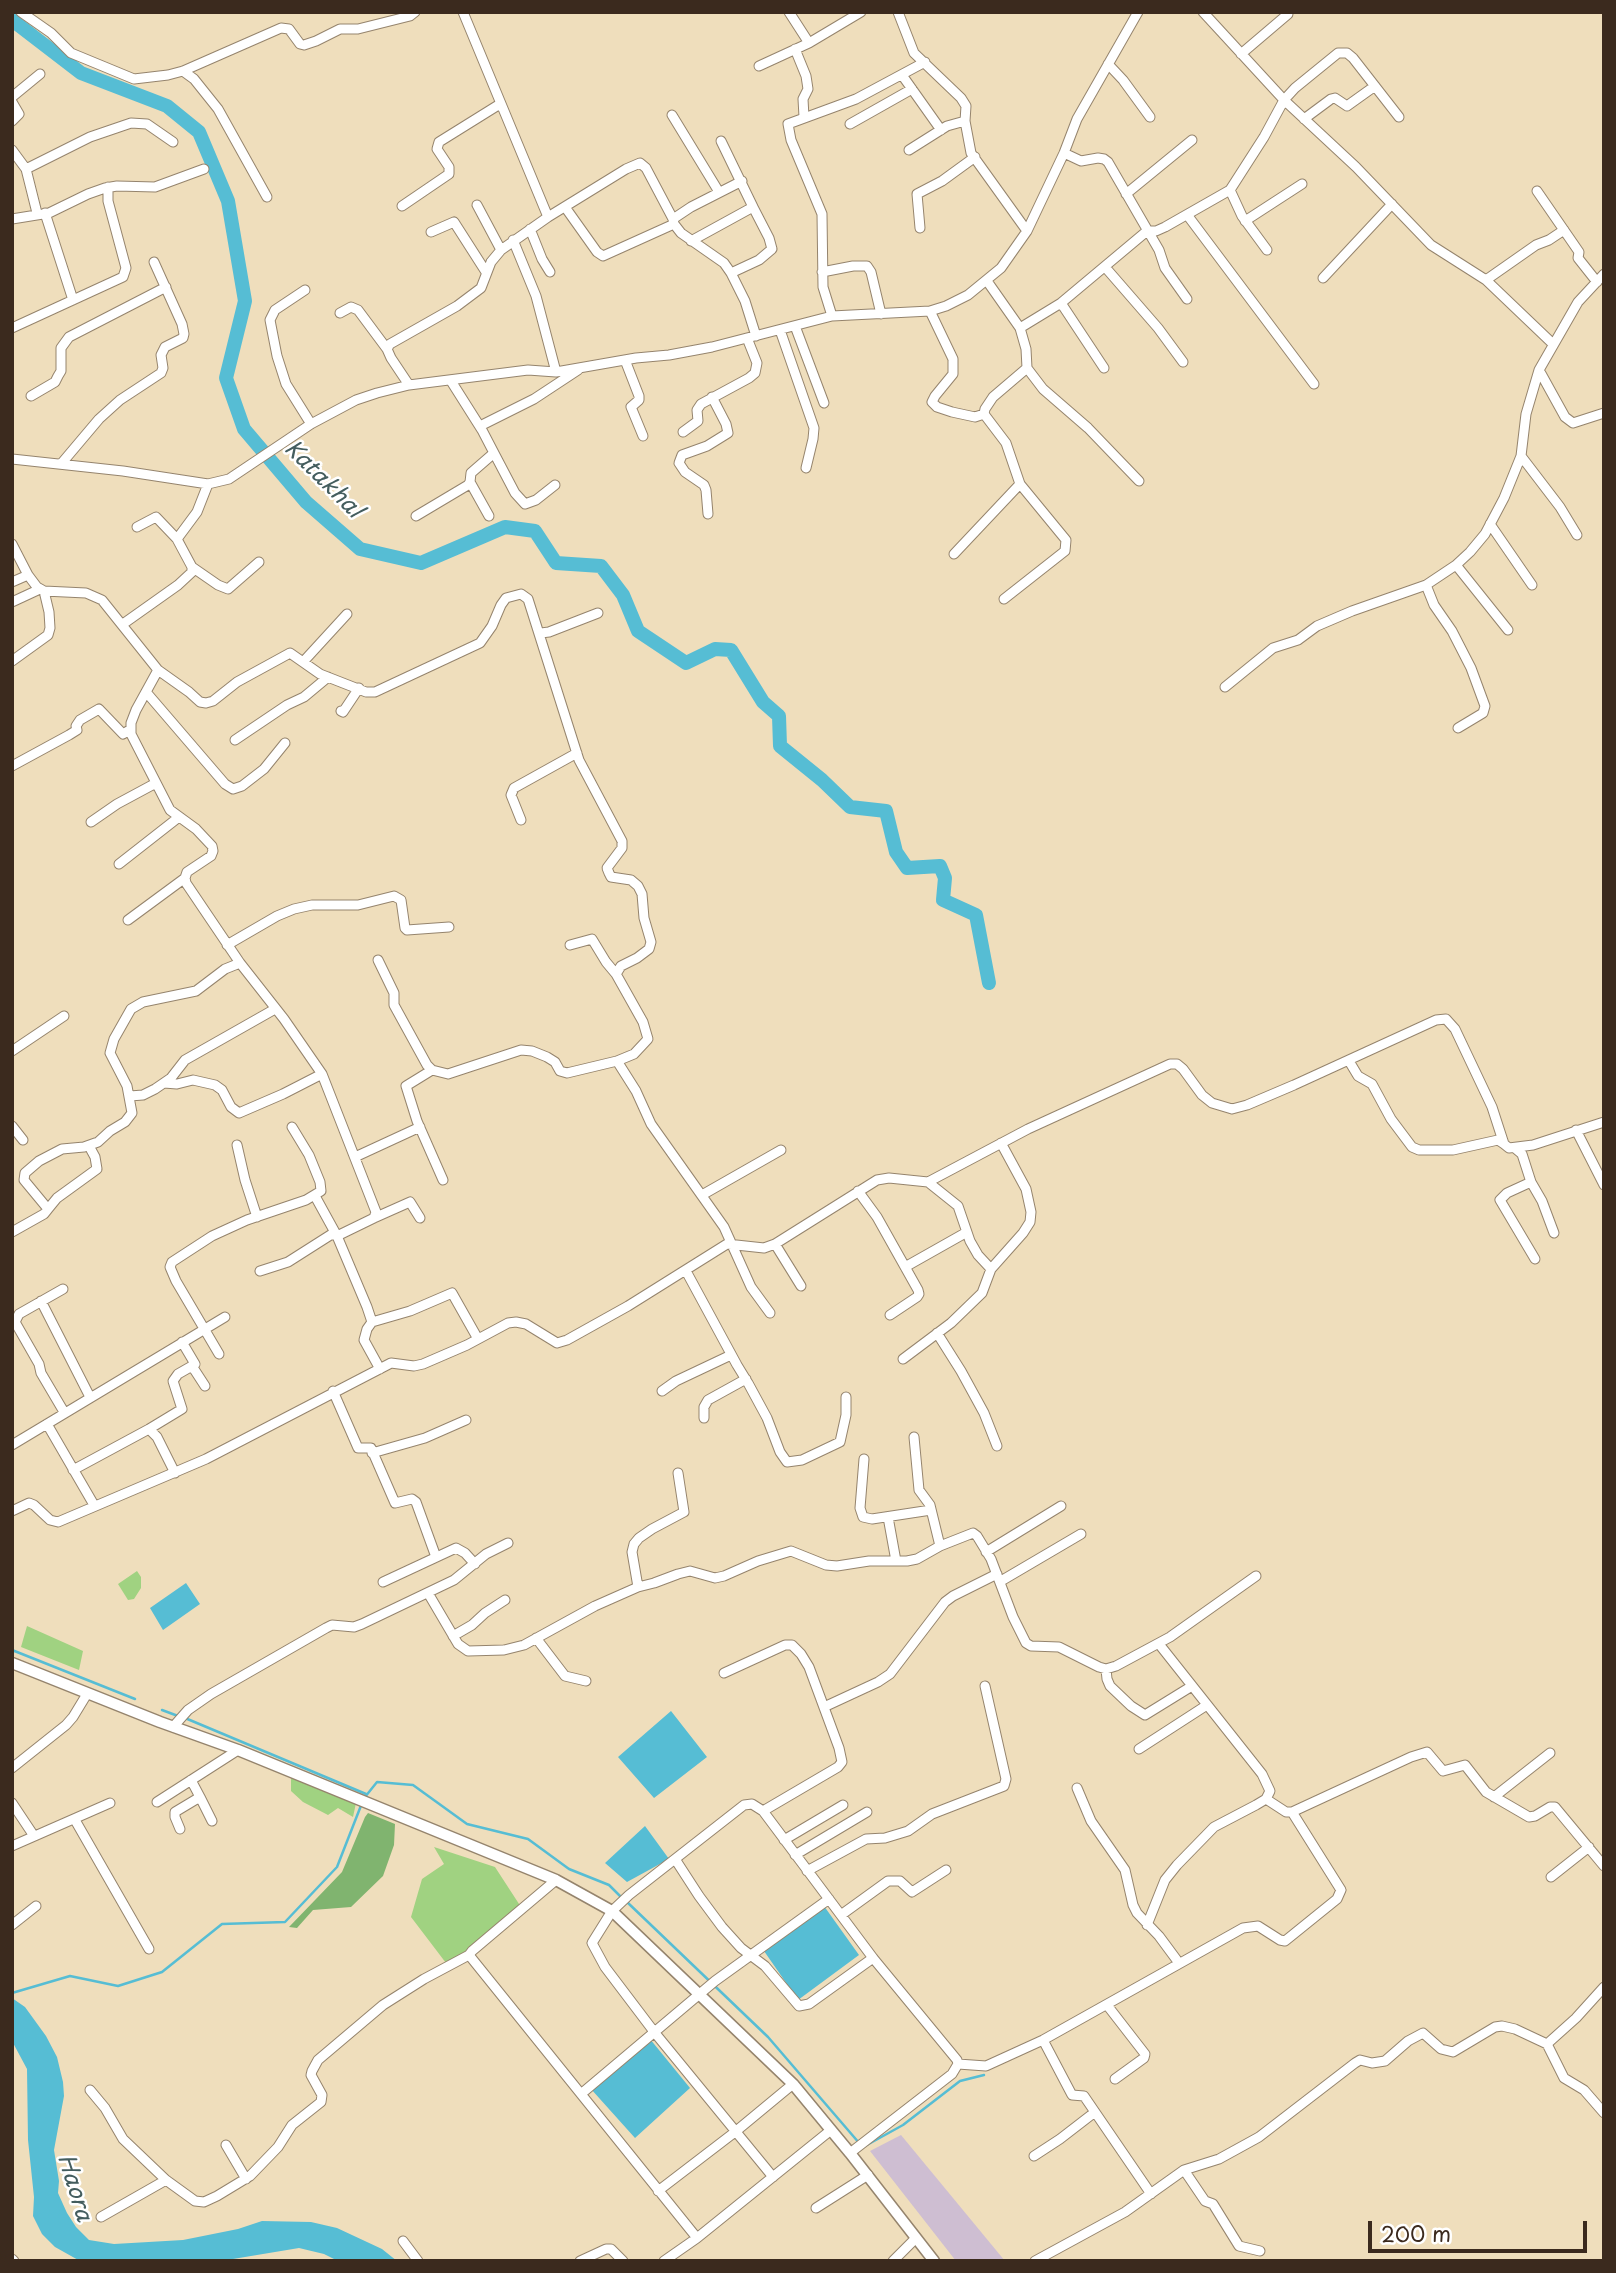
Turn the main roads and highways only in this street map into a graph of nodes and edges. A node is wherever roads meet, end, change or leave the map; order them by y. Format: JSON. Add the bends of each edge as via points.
{"nodes":[{"id":1,"x":12,"y":1663,"type":"edge"},
{"id":2,"x":934,"y":2261,"type":"edge"}],
"edges":[{"from":1,"to":2,"type":"main road","via":[[238,1750],[616,1907],[793,2084],[831,2130],[856,2149],[868,2175]]}]}
